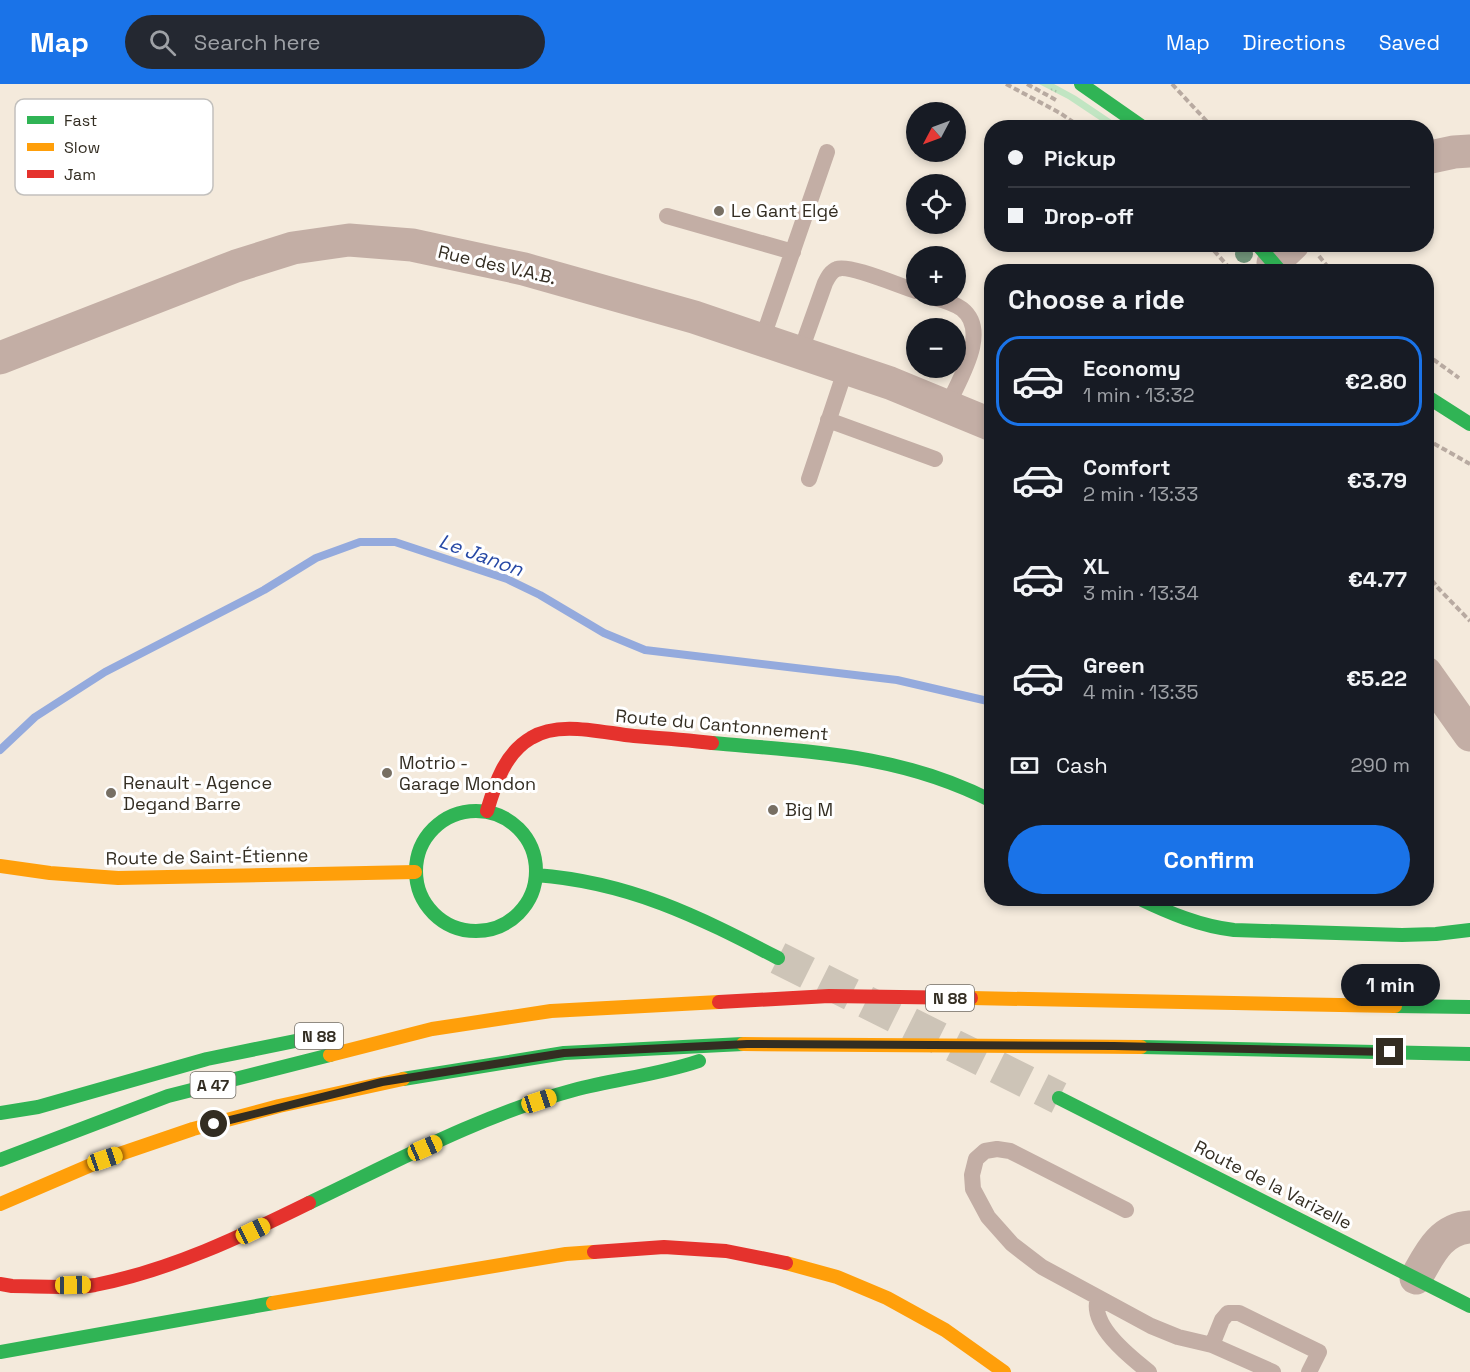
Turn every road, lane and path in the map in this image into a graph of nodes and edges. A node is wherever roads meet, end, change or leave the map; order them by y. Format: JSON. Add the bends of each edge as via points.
{"nodes":[{"id":1,"x":1006,"y":84,"type":"edge"},
{"id":2,"x":1081,"y":84,"type":"edge"},
{"id":3,"x":1172,"y":84,"type":"edge"},
{"id":4,"x":1070,"y":120,"type":"edge"},
{"id":5,"x":1133,"y":120,"type":"edge"},
{"id":6,"x":1206,"y":120,"type":"edge"},
{"id":7,"x":1470,"y":151,"type":"edge"},
{"id":8,"x":827,"y":152,"type":"dead end"},
{"id":9,"x":1434,"y":156,"type":"edge"},
{"id":10,"x":667,"y":216,"type":"dead end"},
{"id":11,"x":793,"y":252,"type":"junction"},
{"id":12,"x":1215,"y":252,"type":"edge"},
{"id":13,"x":1284,"y":255,"type":"edge"},
{"id":14,"x":1226,"y":264,"type":"edge"},
{"id":15,"x":1309,"y":264,"type":"edge"},
{"id":16,"x":906,"y":288,"type":"edge"},
{"id":17,"x":954,"y":306,"type":"edge"},
{"id":18,"x":762,"y":340,"type":"junction"},
{"id":19,"x":800,"y":353,"type":"junction"},
{"id":20,"x":0,"y":358,"type":"edge"},
{"id":21,"x":1434,"y":360,"type":"edge"},
{"id":22,"x":846,"y":368,"type":"junction"},
{"id":23,"x":1464,"y":381,"type":"dead end"},
{"id":24,"x":1434,"y":401,"type":"edge"},
{"id":25,"x":947,"y":407,"type":"junction"},
{"id":26,"x":828,"y":420,"type":"junction"},
{"id":27,"x":984,"y":422,"type":"edge"},
{"id":28,"x":1470,"y":424,"type":"edge"},
{"id":29,"x":1434,"y":444,"type":"edge"},
{"id":30,"x":935,"y":459,"type":"dead end"},
{"id":31,"x":1470,"y":464,"type":"edge"},
{"id":32,"x":809,"y":479,"type":"dead end"},
{"id":33,"x":1434,"y":584,"type":"edge"},
{"id":34,"x":1470,"y":621,"type":"edge"},
{"id":35,"x":1434,"y":683,"type":"edge"},
{"id":36,"x":1466,"y":721,"type":"edge"},
{"id":37,"x":984,"y":796,"type":"edge"},
{"id":38,"x":487,"y":811,"type":"junction"},
{"id":39,"x":0,"y":866,"type":"edge"},
{"id":40,"x":415,"y":872,"type":"junction"},
{"id":41,"x":536,"y":875,"type":"junction"},
{"id":42,"x":1154,"y":906,"type":"edge"},
{"id":43,"x":1470,"y":930,"type":"edge"},
{"id":44,"x":778,"y":958,"type":"tunnel mouth"},
{"id":45,"x":1470,"y":1007,"type":"edge"},
{"id":46,"x":389,"y":1027,"type":"dead end"},
{"id":47,"x":432,"y":1029,"type":"junction"},
{"id":48,"x":333,"y":1033,"type":"dead end"},
{"id":49,"x":747,"y":1044,"type":"junction"},
{"id":50,"x":1470,"y":1054,"type":"edge"},
{"id":51,"x":1059,"y":1098,"type":"tunnel mouth"},
{"id":52,"x":0,"y":1113,"type":"edge"},
{"id":53,"x":0,"y":1160,"type":"edge"},
{"id":54,"x":0,"y":1203,"type":"edge"},
{"id":55,"x":1126,"y":1210,"type":"dead end"},
{"id":56,"x":1470,"y":1227,"type":"edge"},
{"id":57,"x":1416,"y":1278,"type":"junction"},
{"id":58,"x":0,"y":1284,"type":"edge"},
{"id":59,"x":1098,"y":1298,"type":"junction"},
{"id":60,"x":1470,"y":1306,"type":"edge"},
{"id":61,"x":1212,"y":1345,"type":"junction"},
{"id":62,"x":0,"y":1352,"type":"edge"},
{"id":63,"x":1004,"y":1372,"type":"edge"},
{"id":64,"x":1149,"y":1372,"type":"edge"},
{"id":65,"x":1273,"y":1372,"type":"edge"},
{"id":66,"x":1309,"y":1372,"type":"edge"}],
"edges":[{"from":1,"to":4,"type":"path"},
{"from":2,"to":5,"type":"main road"},
{"from":3,"to":6,"type":"path"},
{"from":7,"to":9,"type":"street"},
{"from":8,"to":11,"type":"lane"},
{"from":10,"to":11,"type":"lane"},
{"from":11,"to":18,"type":"lane"},
{"from":12,"to":14,"type":"path"},
{"from":13,"to":15,"type":"path"},
{"from":16,"to":19,"type":"lane","via":[[851,269],[836,269],[825,283]]},
{"from":17,"to":25,"type":"lane","via":[[970,317],[975,339]]},
{"from":18,"to":19,"type":"street","name":"Rue des V.A.B."},
{"from":18,"to":20,"type":"street","name":"Rue des V.A.B.","via":[[524,269],[412,245],[349,240],[293,248],[236,266]]},
{"from":19,"to":22,"type":"street","name":"Rue des V.A.B."},
{"from":21,"to":23,"type":"path"},
{"from":22,"to":25,"type":"street","name":"Rue des V.A.B."},
{"from":22,"to":26,"type":"lane"},
{"from":24,"to":28,"type":"main road"},
{"from":25,"to":27,"type":"street","name":"Rue des V.A.B."},
{"from":26,"to":30,"type":"lane"},
{"from":26,"to":32,"type":"lane"},
{"from":29,"to":31,"type":"path"},
{"from":33,"to":34,"type":"path"},
{"from":35,"to":36,"type":"street"},
{"from":37,"to":38,"type":"main road","name":"Route du Cantonnement","via":[[915,768],[849,755],[571,729],[548,731],[517,749],[494,788]]},
{"from":38,"to":40,"type":"main road","via":[[452,815],[437,825],[417,854]]},
{"from":38,"to":41,"type":"main road","via":[[504,817],[528,841],[535,857]]},
{"from":39,"to":40,"type":"main road","name":"Route de Saint-Étienne","via":[[118,878]]},
{"from":40,"to":41,"type":"main road","via":[[419,892],[430,909],[445,923],[464,930],[504,924],[520,912],[531,895]]},
{"from":41,"to":44,"type":"main road","via":[[575,878],[667,905]]},
{"from":42,"to":43,"type":"main road","via":[[1176,917],[1218,927],[1277,932],[1388,935]]},
{"from":45,"to":47,"type":"main road","number":"N 88","via":[[829,996],[550,1011]]},
{"from":46,"to":47,"type":"main road","number":"N 88"},
{"from":47,"to":53,"type":"main road","number":"A 47","via":[[168,1096]]},
{"from":48,"to":52,"type":"main road","number":"N 88","via":[[207,1059],[38,1107]]},
{"from":49,"to":50,"type":"main road","via":[[1126,1046]]},
{"from":49,"to":54,"type":"main road","number":"A 47","via":[[564,1053],[382,1082],[193,1129],[105,1159]]},
{"from":49,"to":58,"type":"main road","via":[[687,1065],[574,1090],[504,1113],[186,1260],[93,1285]]},
{"from":51,"to":57,"type":"main road","name":"Route de la Varizelle"},
{"from":55,"to":59,"type":"lane","via":[[1010,1151],[985,1151],[976,1160],[973,1190],[988,1217],[1012,1244],[1042,1267]]},
{"from":56,"to":57,"type":"street","via":[[1458,1228],[1440,1239]]},
{"from":57,"to":60,"type":"main road","name":"Route de la Varizelle"},
{"from":59,"to":61,"type":"lane","via":[[1151,1326]]},
{"from":59,"to":64,"type":"lane","via":[[1097,1314],[1106,1330]]},
{"from":61,"to":65,"type":"lane"},
{"from":61,"to":66,"type":"lane","via":[[1222,1320],[1228,1313],[1239,1313],[1319,1352]]},
{"from":62,"to":63,"type":"main road","via":[[566,1254],[664,1247],[726,1251],[837,1277],[945,1330]]}]}
